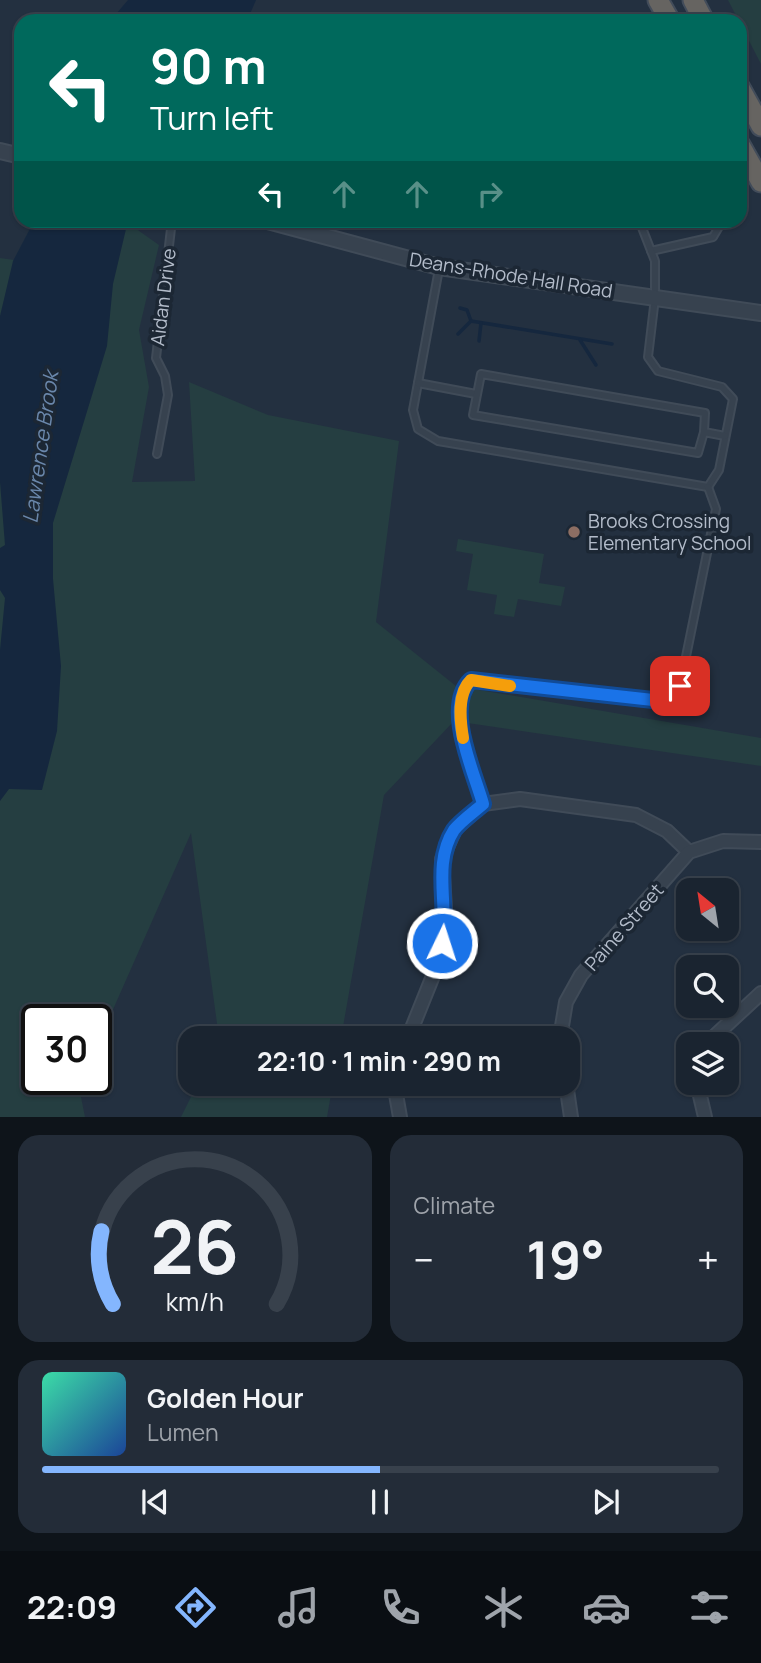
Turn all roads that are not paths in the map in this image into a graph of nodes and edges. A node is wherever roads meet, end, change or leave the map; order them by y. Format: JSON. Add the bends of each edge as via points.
{"nodes":[{"id":1,"x":747,"y":101,"type":"edge"},
{"id":2,"x":761,"y":127,"type":"edge"},
{"id":3,"x":747,"y":161,"type":"edge"},
{"id":4,"x":761,"y":182,"type":"edge"},
{"id":5,"x":171,"y":228,"type":"edge"},
{"id":6,"x":294,"y":228,"type":"edge"},
{"id":7,"x":642,"y":228,"type":"edge"},
{"id":8,"x":718,"y":228,"type":"edge"},
{"id":9,"x":651,"y":251,"type":"junction"},
{"id":10,"x":439,"y":267,"type":"junction"},
{"id":11,"x":655,"y":298,"type":"junction"},
{"id":12,"x":761,"y":313,"type":"edge"},
{"id":13,"x":418,"y":383,"type":"junction"},
{"id":14,"x":476,"y":394,"type":"junction"},
{"id":15,"x":704,"y":432,"type":"junction"},
{"id":16,"x":725,"y":436,"type":"junction"},
{"id":17,"x":157,"y":454,"type":"dead end"},
{"id":18,"x":708,"y":487,"type":"junction"},
{"id":19,"x":483,"y":804,"type":"junction"},
{"id":20,"x":761,"y":842,"type":"edge"},
{"id":21,"x":689,"y":852,"type":"junction"},
{"id":22,"x":761,"y":993,"type":"edge"},
{"id":23,"x":413,"y":1026,"type":"edge"},
{"id":24,"x":562,"y":1026,"type":"edge"},
{"id":25,"x":719,"y":1032,"type":"edge"},
{"id":26,"x":700,"y":1095,"type":"edge"},
{"id":27,"x":396,"y":1096,"type":"edge"},
{"id":28,"x":568,"y":1096,"type":"edge"},
{"id":29,"x":400,"y":1117,"type":"edge"},
{"id":30,"x":571,"y":1117,"type":"edge"},
{"id":31,"x":705,"y":1117,"type":"edge"}],
"edges":[{"from":1,"to":2,"type":"highway"},
{"from":3,"to":4,"type":"highway"},
{"from":5,"to":17,"type":"lane","name":"Aidan Drive","via":[[156,358],[167,395]]},
{"from":6,"to":10,"type":"street","name":"Deans-Rhode Hall Road"},
{"from":7,"to":9,"type":"lane"},
{"from":8,"to":9,"type":"lane","via":[[713,237]]},
{"from":9,"to":11,"type":"lane"},
{"from":10,"to":11,"type":"street","name":"Deans-Rhode Hall Road"},
{"from":10,"to":13,"type":"lane"},
{"from":11,"to":12,"type":"street","name":"Deans-Rhode Hall Road"},
{"from":11,"to":16,"type":"lane","via":[[648,357],[658,371],[722,387],[733,399]]},
{"from":13,"to":14,"type":"lane"},
{"from":13,"to":18,"type":"lane","via":[[413,410],[418,429],[438,441]]},
{"from":14,"to":15,"type":"lane","via":[[481,374],[705,413]]},
{"from":14,"to":15,"type":"lane","via":[[473,415],[698,453]]},
{"from":15,"to":16,"type":"lane"},
{"from":16,"to":18,"type":"lane","via":[[719,470]]},
{"from":18,"to":19,"type":"lane","via":[[716,509],[680,686],[673,696],[662,701],[622,698],[471,680],[465,686],[460,719],[464,751]]},
{"from":19,"to":21,"type":"street","via":[[520,799],[636,815],[667,831]]},
{"from":19,"to":23,"type":"street","via":[[455,829],[442,859],[446,925],[439,961]]},
{"from":20,"to":21,"type":"street","via":[[723,841]]},
{"from":21,"to":24,"type":"street","name":"Paine Street","via":[[581,975],[566,1002]]},
{"from":22,"to":25,"type":"street"},
{"from":26,"to":31,"type":"street"},
{"from":27,"to":29,"type":"street"},
{"from":28,"to":30,"type":"street"}]}
